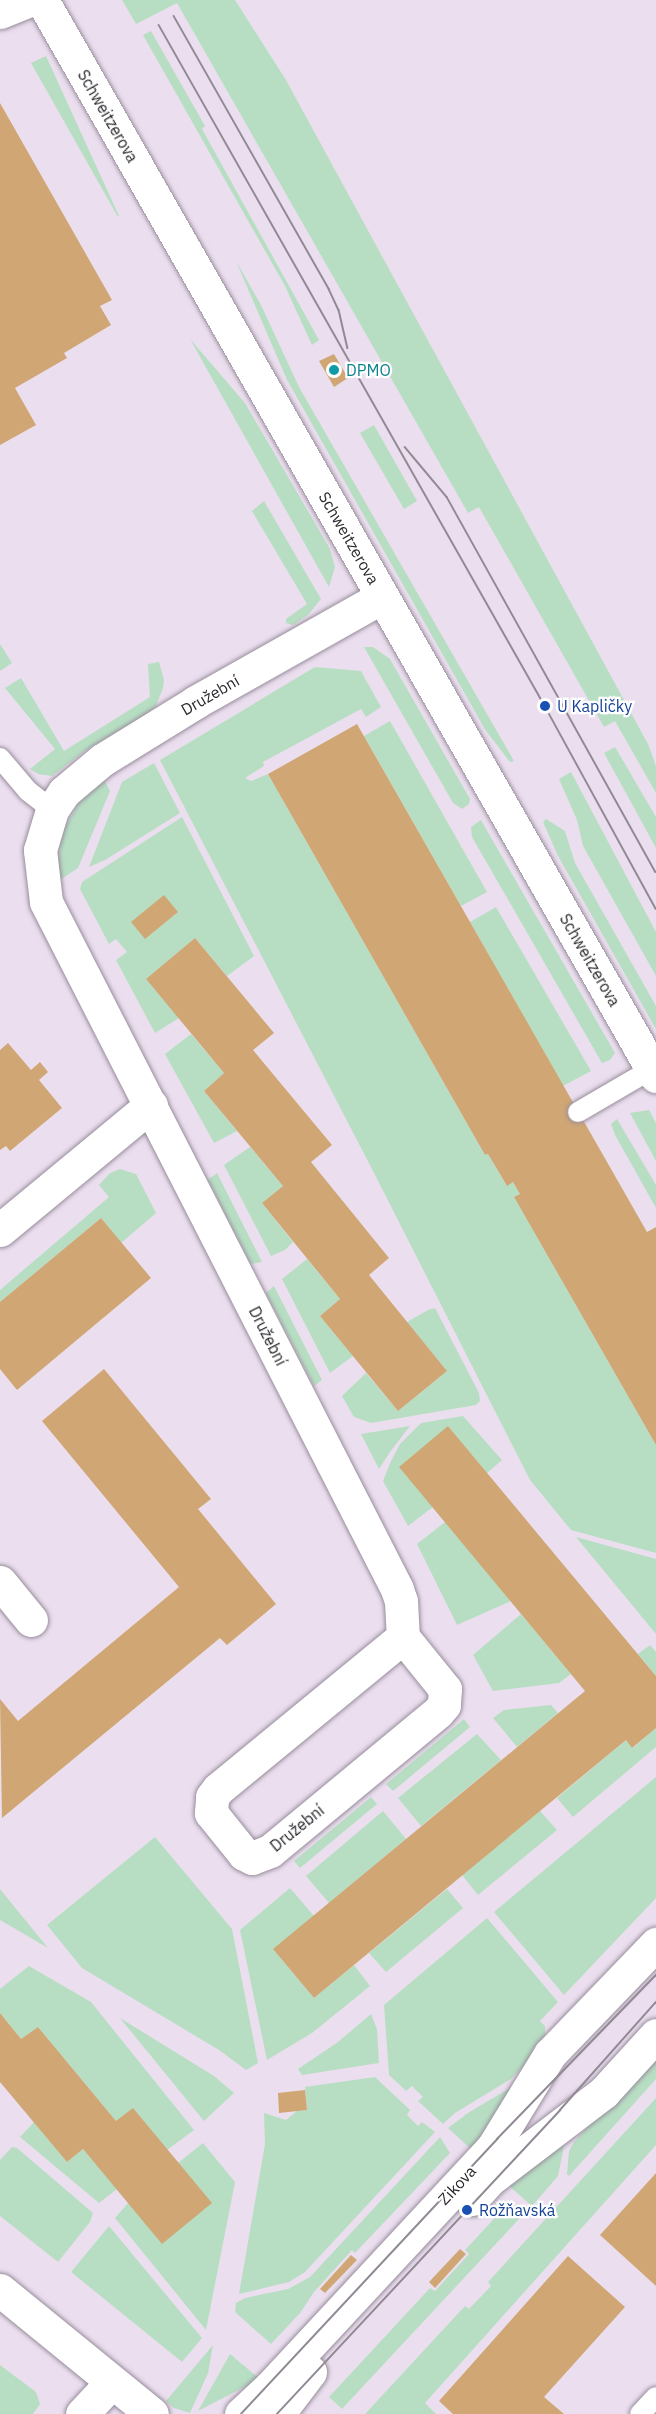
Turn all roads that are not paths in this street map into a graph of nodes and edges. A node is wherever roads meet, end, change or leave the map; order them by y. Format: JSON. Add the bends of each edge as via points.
{"nodes":[{"id":1,"x":29,"y":0,"type":"edge"},
{"id":2,"x":42,"y":0,"type":"edge"},
{"id":3,"x":0,"y":12,"type":"edge"},
{"id":4,"x":382,"y":597,"type":"junction"},
{"id":5,"x":0,"y":758,"type":"edge"},
{"id":6,"x":52,"y":810,"type":"junction"},
{"id":7,"x":654,"y":1073,"type":"edge"},
{"id":8,"x":151,"y":1105,"type":"junction"},
{"id":9,"x":578,"y":1112,"type":"dead end"},
{"id":10,"x":0,"y":1230,"type":"edge"},
{"id":11,"x":0,"y":1582,"type":"edge"},
{"id":12,"x":31,"y":1620,"type":"dead end"},
{"id":13,"x":403,"y":1636,"type":"junction"},
{"id":14,"x":656,"y":1944,"type":"edge"},
{"id":15,"x":656,"y":2035,"type":"edge"},
{"id":16,"x":0,"y":2290,"type":"edge"},
{"id":17,"x":111,"y":2383,"type":"junction"},
{"id":18,"x":656,"y":2397,"type":"edge"},
{"id":19,"x":82,"y":2414,"type":"edge"},
{"id":20,"x":152,"y":2414,"type":"edge"},
{"id":21,"x":241,"y":2414,"type":"edge"},
{"id":22,"x":278,"y":2414,"type":"edge"},
{"id":23,"x":640,"y":2414,"type":"edge"}],
"edges":[{"from":1,"to":3,"type":"street"},
{"from":2,"to":4,"type":"street","name":"Schweitzerova"},
{"from":4,"to":6,"type":"street","name":"Družební","via":[[102,760],[64,792]]},
{"from":4,"to":7,"type":"street","name":"Schweitzerova"},
{"from":5,"to":6,"type":"lane","via":[[28,792]]},
{"from":6,"to":8,"type":"street","name":"Družební","via":[[40,850],[46,902]]},
{"from":7,"to":9,"type":"lane"},
{"from":8,"to":10,"type":"street"},
{"from":8,"to":13,"type":"street","name":"Družební","via":[[397,1589]]},
{"from":11,"to":12,"type":"street"},
{"from":13,"to":13,"type":"street","name":"Družební","via":[[218,1789],[210,1805],[211,1813],[244,1854],[261,1856],[270,1851],[444,1705],[445,1689]]},
{"from":14,"to":21,"type":"street","name":"Zikova","via":[[550,2054],[493,2146]]},
{"from":15,"to":22,"type":"street","name":"Zikova","via":[[604,2092],[490,2179],[300,2383]]},
{"from":16,"to":17,"type":"street"},
{"from":17,"to":19,"type":"street"},
{"from":17,"to":20,"type":"street"},
{"from":18,"to":23,"type":"lane"}]}
